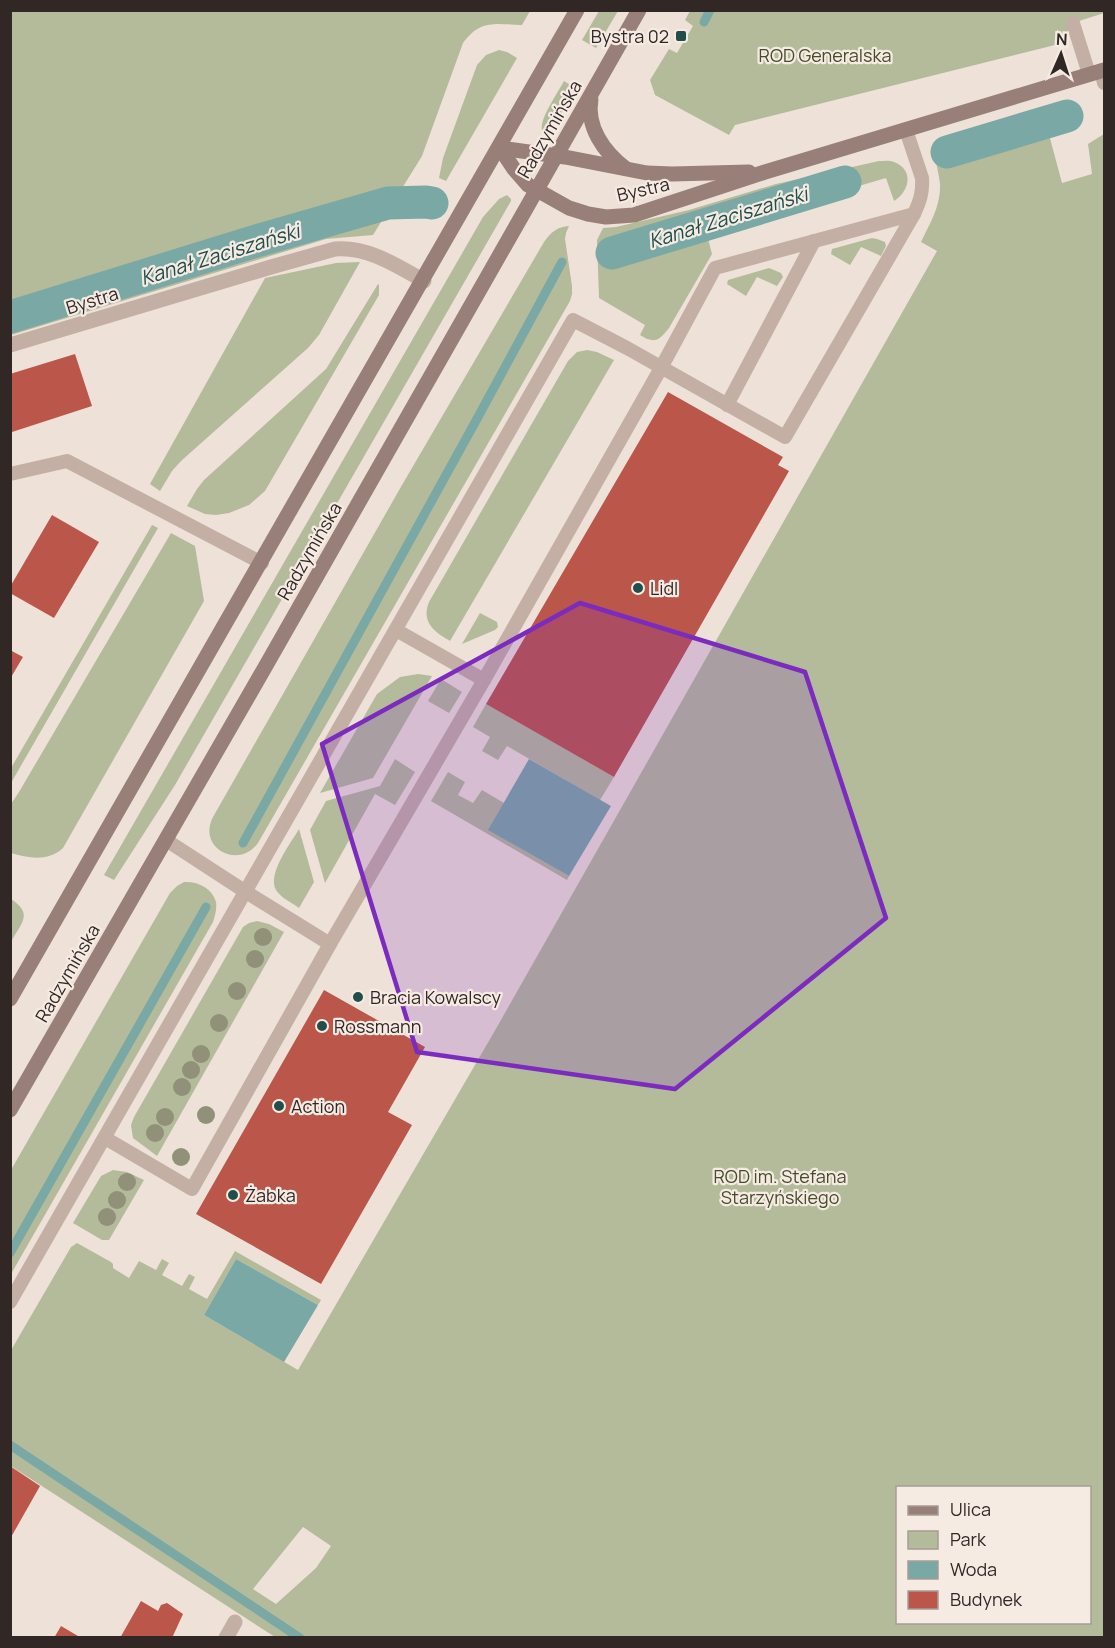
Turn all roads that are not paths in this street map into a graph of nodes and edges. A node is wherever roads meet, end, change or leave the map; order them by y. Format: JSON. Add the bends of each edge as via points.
{"nodes":[{"id":1,"x":578,"y":10,"type":"edge"},
{"id":2,"x":639,"y":10,"type":"edge"},
{"id":3,"x":1073,"y":23,"type":"dead end"},
{"id":4,"x":1100,"y":74,"type":"edge"},
{"id":5,"x":593,"y":90,"type":"junction"},
{"id":6,"x":906,"y":130,"type":"junction"},
{"id":7,"x":500,"y":148,"type":"junction"},
{"id":8,"x":557,"y":156,"type":"junction"},
{"id":9,"x":626,"y":169,"type":"junction"},
{"id":10,"x":765,"y":172,"type":"junction"},
{"id":11,"x":537,"y":191,"type":"junction"},
{"id":12,"x":914,"y":214,"type":"junction"},
{"id":13,"x":814,"y":241,"type":"junction"},
{"id":14,"x":424,"y":281,"type":"junction"},
{"id":15,"x":10,"y":345,"type":"edge"},
{"id":16,"x":661,"y":368,"type":"junction"},
{"id":17,"x":728,"y":405,"type":"junction"},
{"id":18,"x":10,"y":474,"type":"edge"},
{"id":19,"x":262,"y":563,"type":"junction"},
{"id":20,"x":396,"y":630,"type":"junction"},
{"id":21,"x":484,"y":680,"type":"junction"},
{"id":22,"x":166,"y":840,"type":"junction"},
{"id":23,"x":246,"y":892,"type":"junction"},
{"id":24,"x":330,"y":944,"type":"junction"},
{"id":25,"x":10,"y":999,"type":"edge"},
{"id":26,"x":10,"y":1110,"type":"edge"},
{"id":27,"x":105,"y":1138,"type":"junction"},
{"id":28,"x":10,"y":1302,"type":"edge"},
{"id":29,"x":235,"y":1622,"type":"dead end"},
{"id":30,"x":226,"y":1638,"type":"edge"}],
"edges":[{"from":1,"to":7,"type":"main road","name":"Radzymińska"},
{"from":2,"to":5,"type":"main road","name":"Radzymińska"},
{"from":3,"to":4,"type":"lane"},
{"from":4,"to":6,"type":"main road","name":"Bystra"},
{"from":5,"to":8,"type":"main road","name":"Radzymińska"},
{"from":5,"to":9,"type":"main road","name":"Bystra","via":[[592,125],[613,158]]},
{"from":6,"to":10,"type":"main road","name":"Bystra"},
{"from":6,"to":12,"type":"lane","via":[[922,178],[921,198]]},
{"from":7,"to":8,"type":"main road","name":"Bystra"},
{"from":7,"to":11,"type":"main road","name":"Bystra","via":[[520,178]]},
{"from":7,"to":14,"type":"main road","name":"Radzymińska"},
{"from":8,"to":9,"type":"main road","name":"Bystra"},
{"from":8,"to":11,"type":"main road","name":"Radzymińska"},
{"from":9,"to":10,"type":"main road","name":"Bystra","via":[[672,174]]},
{"from":10,"to":11,"type":"main road","name":"Bystra","via":[[647,212],[620,216],[578,211]]},
{"from":11,"to":22,"type":"main road","name":"Radzymińska"},
{"from":12,"to":13,"type":"lane"},
{"from":12,"to":17,"type":"lane","via":[[785,437]]},
{"from":13,"to":16,"type":"lane","via":[[715,268]]},
{"from":13,"to":17,"type":"lane"},
{"from":14,"to":15,"type":"street","name":"Bystra","via":[[371,253],[335,249]]},
{"from":14,"to":19,"type":"main road","name":"Radzymińska"},
{"from":16,"to":17,"type":"lane"},
{"from":16,"to":20,"type":"lane","via":[[573,320]]},
{"from":16,"to":21,"type":"lane"},
{"from":18,"to":19,"type":"lane","via":[[67,461]]},
{"from":19,"to":25,"type":"main road","name":"Radzymińska"},
{"from":20,"to":21,"type":"lane"},
{"from":20,"to":23,"type":"lane"},
{"from":21,"to":24,"type":"lane"},
{"from":22,"to":23,"type":"lane"},
{"from":22,"to":26,"type":"main road","name":"Radzymińska"},
{"from":23,"to":24,"type":"lane"},
{"from":23,"to":27,"type":"lane"},
{"from":24,"to":27,"type":"lane","via":[[192,1190]]},
{"from":27,"to":28,"type":"lane"},
{"from":29,"to":30,"type":"street"}]}
